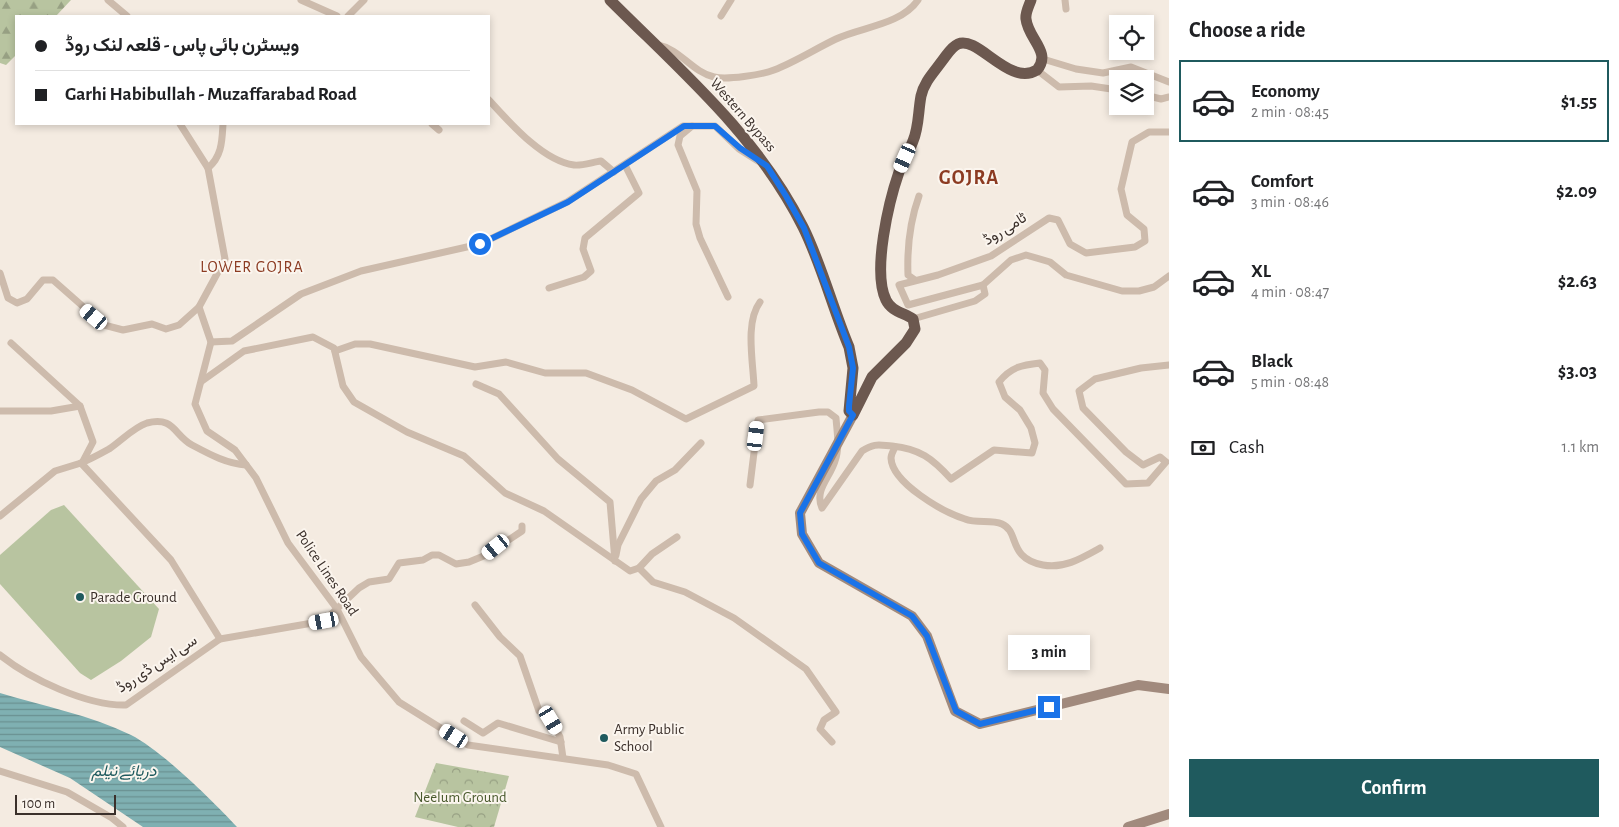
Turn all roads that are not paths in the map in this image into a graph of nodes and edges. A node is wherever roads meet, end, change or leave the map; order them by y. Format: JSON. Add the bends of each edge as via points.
{"nodes":[{"id":1,"x":108,"y":0,"type":"edge"},
{"id":2,"x":301,"y":0,"type":"edge"},
{"id":3,"x":364,"y":0,"type":"edge"},
{"id":4,"x":610,"y":0,"type":"edge"},
{"id":5,"x":731,"y":0,"type":"edge"},
{"id":6,"x":918,"y":0,"type":"edge"},
{"id":7,"x":1031,"y":0,"type":"edge"},
{"id":8,"x":1065,"y":0,"type":"edge"},
{"id":9,"x":1066,"y":9,"type":"dead end"},
{"id":10,"x":126,"y":15,"type":"edge"},
{"id":11,"x":335,"y":15,"type":"edge"},
{"id":12,"x":349,"y":15,"type":"edge"},
{"id":13,"x":721,"y":16,"type":"dead end"},
{"id":14,"x":655,"y":45,"type":"junction"},
{"id":15,"x":1043,"y":59,"type":"junction"},
{"id":16,"x":1037,"y":70,"type":"junction"},
{"id":17,"x":1169,"y":82,"type":"edge"},
{"id":18,"x":1109,"y":89,"type":"edge"},
{"id":19,"x":1154,"y":97,"type":"edge"},
{"id":20,"x":1169,"y":97,"type":"edge"},
{"id":21,"x":490,"y":101,"type":"edge"},
{"id":22,"x":181,"y":125,"type":"edge"},
{"id":23,"x":223,"y":125,"type":"edge"},
{"id":24,"x":433,"y":125,"type":"edge"},
{"id":25,"x":692,"y":126,"type":"junction"},
{"id":26,"x":439,"y":130,"type":"dead end"},
{"id":27,"x":1169,"y":132,"type":"edge"},
{"id":28,"x":625,"y":165,"type":"junction"},
{"id":29,"x":767,"y":166,"type":"junction"},
{"id":30,"x":208,"y":168,"type":"junction"},
{"id":31,"x":614,"y":172,"type":"junction"},
{"id":32,"x":919,"y":196,"type":"dead end"},
{"id":33,"x":0,"y":273,"type":"edge"},
{"id":34,"x":1169,"y":276,"type":"edge"},
{"id":35,"x":915,"y":280,"type":"junction"},
{"id":36,"x":983,"y":285,"type":"junction"},
{"id":37,"x":549,"y":288,"type":"dead end"},
{"id":38,"x":728,"y":297,"type":"dead end"},
{"id":39,"x":760,"y":302,"type":"dead end"},
{"id":40,"x":199,"y":307,"type":"junction"},
{"id":41,"x":913,"y":319,"type":"junction"},
{"id":42,"x":211,"y":342,"type":"junction"},
{"id":43,"x":11,"y":343,"type":"dead end"},
{"id":44,"x":335,"y":351,"type":"junction"},
{"id":45,"x":1169,"y":365,"type":"edge"},
{"id":46,"x":202,"y":381,"type":"junction"},
{"id":47,"x":476,"y":384,"type":"dead end"},
{"id":48,"x":80,"y":406,"type":"junction"},
{"id":49,"x":0,"y":411,"type":"edge"},
{"id":50,"x":853,"y":415,"type":"junction"},
{"id":51,"x":838,"y":441,"type":"junction"},
{"id":52,"x":701,"y":443,"type":"dead end"},
{"id":53,"x":894,"y":447,"type":"junction"},
{"id":54,"x":82,"y":464,"type":"junction"},
{"id":55,"x":246,"y":465,"type":"junction"},
{"id":56,"x":750,"y":485,"type":"dead end"},
{"id":57,"x":0,"y":516,"type":"edge"},
{"id":58,"x":522,"y":526,"type":"dead end"},
{"id":59,"x":677,"y":537,"type":"dead end"},
{"id":60,"x":1100,"y":548,"type":"dead end"},
{"id":61,"x":615,"y":561,"type":"junction"},
{"id":62,"x":640,"y":568,"type":"junction"},
{"id":63,"x":475,"y":605,"type":"dead end"},
{"id":64,"x":337,"y":609,"type":"junction"},
{"id":65,"x":220,"y":639,"type":"junction"},
{"id":66,"x":0,"y":655,"type":"edge"},
{"id":67,"x":1169,"y":689,"type":"edge"},
{"id":68,"x":464,"y":721,"type":"dead end"},
{"id":69,"x":561,"y":742,"type":"junction"},
{"id":70,"x":832,"y":742,"type":"dead end"},
{"id":71,"x":563,"y":758,"type":"junction"},
{"id":72,"x":0,"y":771,"type":"edge"},
{"id":73,"x":1169,"y":814,"type":"edge"},
{"id":74,"x":123,"y":827,"type":"edge"},
{"id":75,"x":661,"y":827,"type":"edge"},
{"id":76,"x":1128,"y":827,"type":"edge"}],
"edges":[{"from":1,"to":10,"type":"street"},
{"from":2,"to":11,"type":"street"},
{"from":3,"to":12,"type":"street"},
{"from":4,"to":14,"type":"highway","name":"Western Bypass"},
{"from":5,"to":13,"type":"street"},
{"from":6,"to":14,"type":"street","via":[[908,10],[884,22],[838,38],[773,70],[742,76],[715,78],[668,47]]},
{"from":7,"to":15,"type":"highway","via":[[1026,17],[1029,32],[1043,53]]},
{"from":8,"to":9,"type":"street"},
{"from":14,"to":29,"type":"highway","name":"Western Bypass","via":[[745,136]]},
{"from":15,"to":16,"type":"highway"},
{"from":15,"to":17,"type":"street","via":[[1103,73],[1131,68]]},
{"from":16,"to":18,"type":"street","via":[[1059,87]]},
{"from":16,"to":41,"type":"highway","via":[[1028,74],[1014,70],[964,43],[950,51],[925,84],[916,131],[899,172],[882,249],[886,300],[898,312]]},
{"from":19,"to":20,"type":"street"},
{"from":21,"to":31,"type":"street","via":[[522,135],[561,163],[578,166],[601,161]]},
{"from":22,"to":30,"type":"street"},
{"from":23,"to":30,"type":"street","via":[[217,160]]},
{"from":24,"to":26,"type":"street"},
{"from":25,"to":28,"type":"street","via":[[684,126]]},
{"from":25,"to":29,"type":"street","via":[[715,126]]},
{"from":25,"to":38,"type":"street","via":[[680,136],[678,145],[697,191],[696,224],[700,238]]},
{"from":27,"to":35,"type":"street","name":"ٹامی روڈ","via":[[1149,132],[1132,142],[1121,189],[1127,214],[1144,229],[1145,241],[1135,247],[1086,253],[1070,244],[1058,220],[1049,218],[991,256]]},
{"from":28,"to":31,"type":"street"},
{"from":28,"to":37,"type":"street","via":[[639,193],[585,238],[583,249],[591,271],[584,277]]},
{"from":29,"to":50,"type":"highway","name":"Western Bypass","via":[[804,228],[849,347],[853,368],[849,411]]},
{"from":30,"to":40,"type":"street","via":[[225,259]]},
{"from":31,"to":42,"type":"street","via":[[568,202],[480,244],[361,271],[302,294],[232,341]]},
{"from":32,"to":35,"type":"street","via":[[907,256],[908,275]]},
{"from":33,"to":40,"type":"street","via":[[8,298],[17,303],[27,299],[43,280],[53,280],[104,325],[123,330],[152,324],[166,329],[173,327]]},
{"from":34,"to":36,"type":"street","via":[[1154,287],[1122,291],[1066,276],[1050,262],[1026,255],[1011,260]]},
{"from":35,"to":36,"type":"street","via":[[899,285],[908,304]]},
{"from":36,"to":41,"type":"street","via":[[985,294],[975,301]]},
{"from":39,"to":44,"type":"street","via":[[755,310],[750,336],[754,386],[686,419],[632,390],[586,373],[545,373],[506,362],[475,367],[370,344],[355,344]]},
{"from":40,"to":42,"type":"street"},
{"from":41,"to":50,"type":"highway","via":[[915,329],[911,336],[872,377]]},
{"from":42,"to":46,"type":"street","name":"Police Lines Road"},
{"from":43,"to":48,"type":"street"},
{"from":44,"to":46,"type":"street","via":[[313,337],[244,351]]},
{"from":44,"to":61,"type":"street","via":[[344,386],[354,402],[407,432],[464,456],[505,494],[544,511]]},
{"from":45,"to":53,"type":"street","via":[[1094,379],[1080,391],[1083,408],[1126,452],[1143,465],[1160,458],[1166,462],[1148,483],[1126,484],[1053,409],[1044,393],[1044,370],[1040,363],[1008,370],[999,382],[1005,397],[1020,410],[1031,428],[1035,443],[1032,453],[994,450],[951,479],[928,457],[910,448]]},
{"from":46,"to":55,"type":"street","name":"Police Lines Road","via":[[195,404],[207,431],[235,450]]},
{"from":47,"to":61,"type":"street","via":[[500,394],[558,459],[610,502]]},
{"from":48,"to":49,"type":"street","via":[[51,411]]},
{"from":48,"to":54,"type":"street","via":[[93,442]]},
{"from":50,"to":51,"type":"main road"},
{"from":51,"to":53,"type":"street","via":[[835,461],[818,500],[822,508],[862,451],[872,444]]},
{"from":51,"to":56,"type":"street","via":[[836,418],[828,412],[758,420]]},
{"from":51,"to":67,"type":"main road","via":[[800,513],[802,534],[819,563],[912,616],[927,636],[956,711],[980,724],[1138,685]]},
{"from":52,"to":61,"type":"street","via":[[675,470],[656,481],[641,499],[618,546]]},
{"from":53,"to":60,"type":"street","via":[[891,458],[898,476],[912,491],[964,519],[1004,525],[1018,553],[1032,562],[1069,564]]},
{"from":54,"to":55,"type":"street","via":[[145,424],[159,421],[168,423],[191,444],[220,459]]},
{"from":54,"to":57,"type":"street","via":[[55,471]]},
{"from":54,"to":65,"type":"street","via":[[170,560]]},
{"from":55,"to":64,"type":"street","name":"Police Lines Road","via":[[256,478],[288,543]]},
{"from":58,"to":64,"type":"street","via":[[522,531],[486,555],[468,562],[456,564],[439,554],[399,564],[389,579],[370,582],[359,588]]},
{"from":59,"to":62,"type":"street","via":[[652,554]]},
{"from":61,"to":62,"type":"street","via":[[630,571]]},
{"from":62,"to":70,"type":"street","via":[[653,582],[685,592],[734,618],[806,669],[836,712],[824,720],[820,729]]},
{"from":63,"to":69,"type":"street","via":[[520,656],[539,710],[551,720]]},
{"from":64,"to":65,"type":"street","via":[[324,621]]},
{"from":64,"to":71,"type":"street","name":"Police Lines Road","via":[[362,657],[398,702],[468,745]]},
{"from":65,"to":66,"type":"street","name":"سی ایس ڈی روڈ","via":[[126,704],[105,703],[37,680]]},
{"from":68,"to":69,"type":"street","via":[[483,733],[498,724]]},
{"from":69,"to":71,"type":"street"},
{"from":71,"to":75,"type":"street","name":"Police Lines Road","via":[[608,765],[636,774]]},
{"from":72,"to":74,"type":"street","via":[[67,792]]},
{"from":73,"to":76,"type":"main road"}]}
